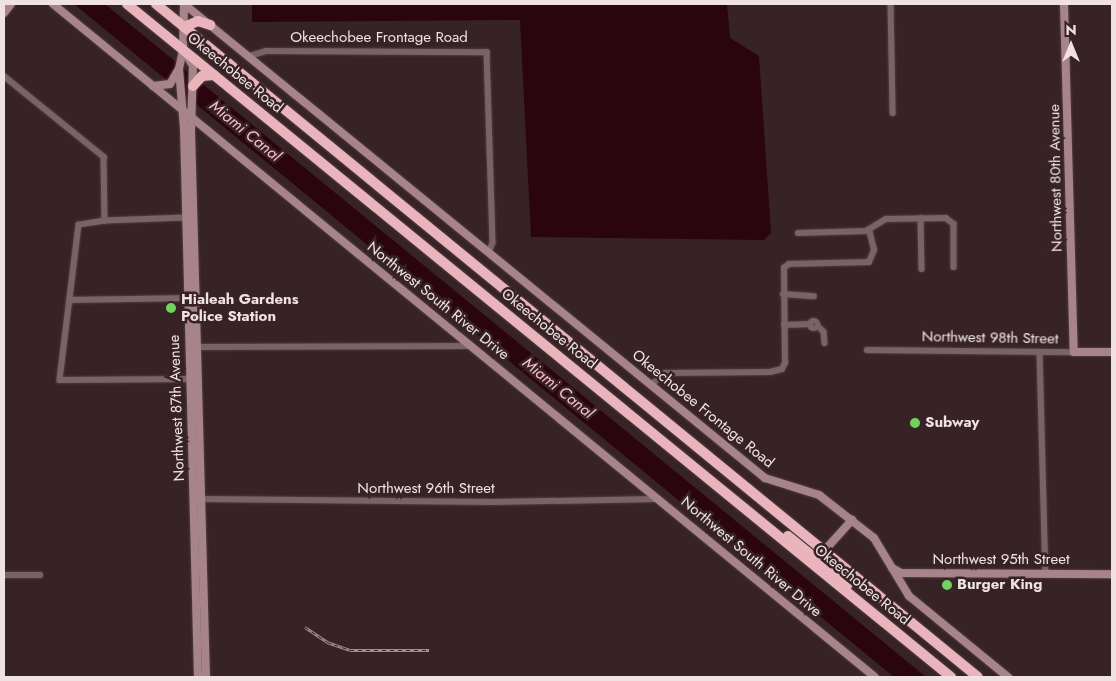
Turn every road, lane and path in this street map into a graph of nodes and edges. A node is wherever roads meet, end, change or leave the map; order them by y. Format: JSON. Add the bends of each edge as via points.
{"nodes":[{"id":1,"x":12,"y":4,"type":"edge"},
{"id":2,"x":52,"y":4,"type":"edge"},
{"id":3,"x":128,"y":4,"type":"edge"},
{"id":4,"x":156,"y":4,"type":"edge"},
{"id":5,"x":184,"y":4,"type":"edge"},
{"id":6,"x":892,"y":4,"type":"edge"},
{"id":7,"x":1064,"y":4,"type":"edge"},
{"id":8,"x":4,"y":13,"type":"edge"},
{"id":9,"x":210,"y":25,"type":"junction"},
{"id":10,"x":184,"y":27,"type":"junction"},
{"id":11,"x":183,"y":50,"type":"junction"},
{"id":12,"x":250,"y":56,"type":"junction"},
{"id":13,"x":179,"y":65,"type":"junction"},
{"id":14,"x":214,"y":75,"type":"junction"},
{"id":15,"x":4,"y":76,"type":"edge"},
{"id":16,"x":195,"y":80,"type":"junction"},
{"id":17,"x":153,"y":86,"type":"junction"},
{"id":18,"x":182,"y":109,"type":"junction"},
{"id":19,"x":893,"y":114,"type":"dead end"},
{"id":20,"x":192,"y":117,"type":"junction"},
{"id":21,"x":208,"y":130,"type":"junction"},
{"id":22,"x":192,"y":137,"type":"junction"},
{"id":23,"x":186,"y":218,"type":"junction"},
{"id":24,"x":921,"y":218,"type":"junction"},
{"id":25,"x":105,"y":220,"type":"junction"},
{"id":26,"x":869,"y":230,"type":"junction"},
{"id":27,"x":798,"y":233,"type":"dead end"},
{"id":28,"x":490,"y":253,"type":"junction"},
{"id":29,"x":954,"y":267,"type":"dead end"},
{"id":30,"x":922,"y":269,"type":"dead end"},
{"id":31,"x":783,"y":294,"type":"junction"},
{"id":32,"x":814,"y":296,"type":"dead end"},
{"id":33,"x":192,"y":298,"type":"junction"},
{"id":34,"x":69,"y":300,"type":"junction"},
{"id":35,"x":784,"y":325,"type":"junction"},
{"id":36,"x":825,"y":343,"type":"dead end"},
{"id":37,"x":470,"y":346,"type":"junction"},
{"id":38,"x":197,"y":347,"type":"junction"},
{"id":39,"x":867,"y":350,"type":"dead end"},
{"id":40,"x":1040,"y":352,"type":"junction"},
{"id":41,"x":1074,"y":352,"type":"junction"},
{"id":42,"x":1112,"y":352,"type":"edge"},
{"id":43,"x":190,"y":379,"type":"junction"},
{"id":44,"x":650,"y":385,"type":"junction"},
{"id":45,"x":729,"y":495,"type":"junction"},
{"id":46,"x":197,"y":499,"type":"junction"},
{"id":47,"x":659,"y":499,"type":"junction"},
{"id":48,"x":852,"y":520,"type":"junction"},
{"id":49,"x":807,"y":550,"type":"junction"},
{"id":50,"x":824,"y":551,"type":"junction"},
{"id":51,"x":892,"y":568,"type":"junction"},
{"id":52,"x":830,"y":570,"type":"junction"},
{"id":53,"x":914,"y":573,"type":"junction"},
{"id":54,"x":1046,"y":574,"type":"junction"},
{"id":55,"x":1112,"y":574,"type":"edge"},
{"id":56,"x":4,"y":575,"type":"edge"},
{"id":57,"x":40,"y":575,"type":"dead end"},
{"id":58,"x":904,"y":590,"type":"junction"},
{"id":59,"x":905,"y":639,"type":"junction"},
{"id":60,"x":198,"y":677,"type":"edge"},
{"id":61,"x":206,"y":677,"type":"edge"},
{"id":62,"x":875,"y":677,"type":"edge"},
{"id":63,"x":951,"y":677,"type":"edge"},
{"id":64,"x":978,"y":677,"type":"edge"},
{"id":65,"x":1008,"y":677,"type":"edge"}],
"edges":[{"from":1,"to":8,"type":"street"},
{"from":2,"to":17,"type":"street","name":"Northwest South River Drive"},
{"from":3,"to":11,"type":"highway","name":"Okeechobee Road"},
{"from":4,"to":10,"type":"highway","name":"Okeechobee Road"},
{"from":5,"to":9,"type":"street","name":"Okeechobee Frontage Road"},
{"from":5,"to":10,"type":"street"},
{"from":6,"to":19,"type":"street"},
{"from":7,"to":41,"type":"street","name":"Northwest 80th Avenue"},
{"from":9,"to":10,"type":"highway","via":[[198,21]]},
{"from":9,"to":12,"type":"street","name":"Okeechobee Frontage Road"},
{"from":10,"to":11,"type":"street"},
{"from":10,"to":50,"type":"highway","name":"Okeechobee Road"},
{"from":11,"to":13,"type":"street"},
{"from":11,"to":14,"type":"highway","name":"Okeechobee Road"},
{"from":11,"to":16,"type":"street","via":[[193,66]]},
{"from":12,"to":28,"type":"street","name":"Okeechobee Frontage Road"},
{"from":12,"to":28,"type":"street","name":"Okeechobee Frontage Road","via":[[266,51],[486,52],[493,243]]},
{"from":13,"to":17,"type":"street","via":[[170,84]]},
{"from":13,"to":18,"type":"street","name":"Northwest 87th Avenue"},
{"from":14,"to":16,"type":"highway"},
{"from":14,"to":45,"type":"highway","name":"Okeechobee Road"},
{"from":15,"to":25,"type":"street","via":[[104,157]]},
{"from":16,"to":20,"type":"street","name":"Northwest 87th Avenue"},
{"from":17,"to":18,"type":"street","name":"Northwest South River Drive"},
{"from":18,"to":20,"type":"street","name":"Northwest South River Drive"},
{"from":18,"to":23,"type":"street","name":"Northwest 87th Avenue"},
{"from":20,"to":21,"type":"street","name":"Northwest South River Drive"},
{"from":20,"to":22,"type":"street","name":"Northwest 87th Avenue"},
{"from":21,"to":22,"type":"street","via":[[198,130]]},
{"from":21,"to":37,"type":"street","name":"Northwest South River Drive"},
{"from":22,"to":33,"type":"street","name":"Northwest 87th Avenue"},
{"from":23,"to":25,"type":"street"},
{"from":23,"to":33,"type":"street","name":"Northwest 87th Avenue"},
{"from":24,"to":26,"type":"street","via":[[884,220]]},
{"from":24,"to":29,"type":"street","via":[[951,220]]},
{"from":24,"to":30,"type":"street"},
{"from":25,"to":34,"type":"street","via":[[83,222],[77,230]]},
{"from":26,"to":27,"type":"street"},
{"from":26,"to":31,"type":"street","via":[[874,250],[869,262],[786,265]]},
{"from":28,"to":44,"type":"street","name":"Okeechobee Frontage Road"},
{"from":31,"to":32,"type":"street"},
{"from":31,"to":35,"type":"street"},
{"from":33,"to":34,"type":"street"},
{"from":33,"to":38,"type":"street","name":"Northwest 87th Avenue"},
{"from":33,"to":43,"type":"street","name":"Northwest 87th Avenue"},
{"from":34,"to":43,"type":"street","via":[[60,380]]},
{"from":35,"to":36,"type":"street","via":[[815,322],[821,328]]},
{"from":35,"to":44,"type":"street","via":[[782,370],[665,373]]},
{"from":37,"to":38,"type":"street"},
{"from":37,"to":47,"type":"street","name":"Northwest South River Drive"},
{"from":38,"to":46,"type":"street","name":"Northwest 87th Avenue"},
{"from":39,"to":40,"type":"street","name":"Northwest 98th Street"},
{"from":40,"to":41,"type":"street","name":"Northwest 98th Street"},
{"from":40,"to":54,"type":"street"},
{"from":41,"to":42,"type":"street","name":"Northwest 98th Street"},
{"from":43,"to":46,"type":"street","name":"Northwest 87th Avenue"},
{"from":44,"to":48,"type":"street","name":"Okeechobee Frontage Road","via":[[765,478],[819,495]]},
{"from":45,"to":49,"type":"highway"},
{"from":45,"to":59,"type":"highway","name":"Okeechobee Road"},
{"from":46,"to":47,"type":"street","name":"Northwest 96th Street","via":[[492,502]]},
{"from":46,"to":60,"type":"street","name":"Northwest 87th Avenue"},
{"from":46,"to":61,"type":"street","name":"Northwest 87th Avenue"},
{"from":47,"to":62,"type":"street","name":"Northwest South River Drive"},
{"from":48,"to":50,"type":"street"},
{"from":48,"to":51,"type":"street","name":"Okeechobee Frontage Road","via":[[881,546]]},
{"from":49,"to":50,"type":"highway","via":[[814,553]]},
{"from":49,"to":52,"type":"highway"},
{"from":50,"to":52,"type":"highway"},
{"from":50,"to":64,"type":"highway","name":"Okeechobee Road"},
{"from":51,"to":53,"type":"street","name":"Northwest 95th Street","via":[[901,573]]},
{"from":51,"to":58,"type":"street","name":"Okeechobee Frontage Road"},
{"from":52,"to":59,"type":"highway"},
{"from":53,"to":54,"type":"street","name":"Northwest 95th Street"},
{"from":53,"to":58,"type":"street","via":[[905,579]]},
{"from":54,"to":55,"type":"street","name":"Northwest 95th Street"},
{"from":56,"to":57,"type":"street"},
{"from":58,"to":65,"type":"street","name":"Okeechobee Frontage Road"},
{"from":59,"to":63,"type":"highway","name":"Okeechobee Road"}]}
